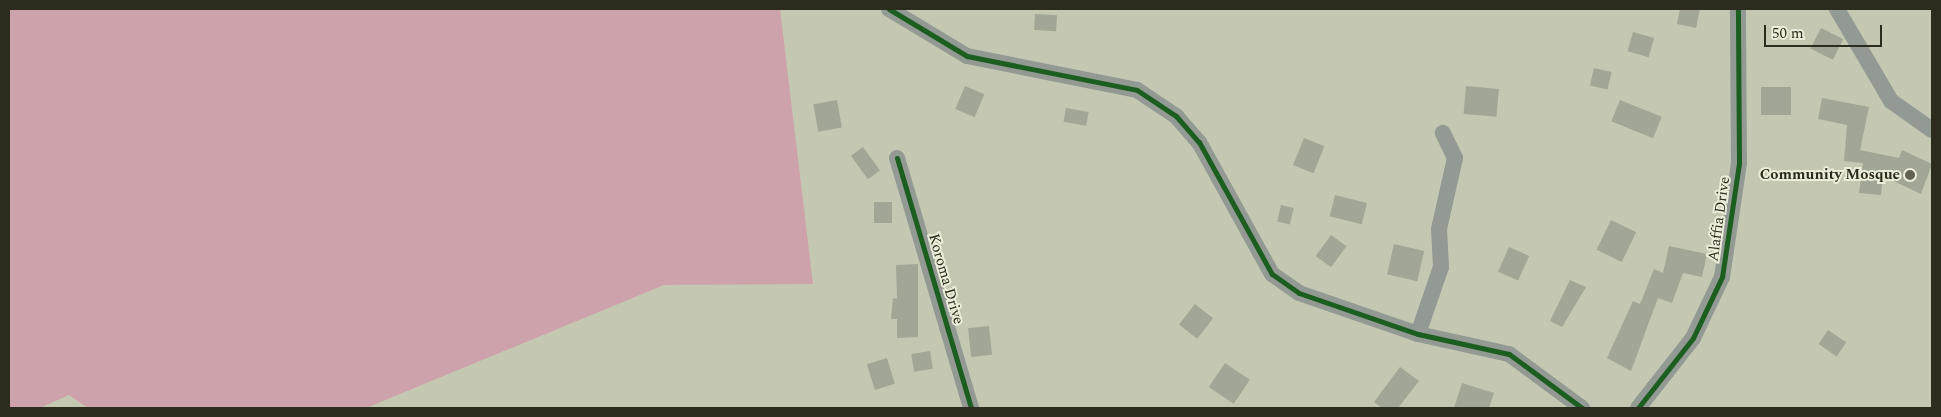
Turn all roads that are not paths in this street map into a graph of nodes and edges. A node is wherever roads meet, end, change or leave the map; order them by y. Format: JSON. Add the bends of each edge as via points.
{"nodes":[{"id":1,"x":889,"y":9,"type":"edge"},
{"id":2,"x":1738,"y":9,"type":"edge"},
{"id":3,"x":1837,"y":9,"type":"edge"},
{"id":4,"x":1932,"y":130,"type":"edge"},
{"id":5,"x":1443,"y":133,"type":"dead end"},
{"id":6,"x":897,"y":158,"type":"dead end"},
{"id":7,"x":1418,"y":334,"type":"junction"},
{"id":8,"x":971,"y":408,"type":"edge"},
{"id":9,"x":1582,"y":408,"type":"edge"},
{"id":10,"x":1638,"y":408,"type":"edge"}],
"edges":[{"from":1,"to":7,"type":"street","via":[[967,56],[1137,90],[1176,116],[1199,142],[1272,274],[1299,293]]},
{"from":2,"to":10,"type":"street","name":"Alaffia Drive","via":[[1739,163],[1722,277],[1692,338]]},
{"from":3,"to":4,"type":"street","via":[[1891,101]]},
{"from":5,"to":7,"type":"street","via":[[1454,158],[1439,229],[1441,267]]},
{"from":6,"to":8,"type":"street","name":"Koroma Drive"},
{"from":7,"to":9,"type":"street","via":[[1509,354]]}]}
